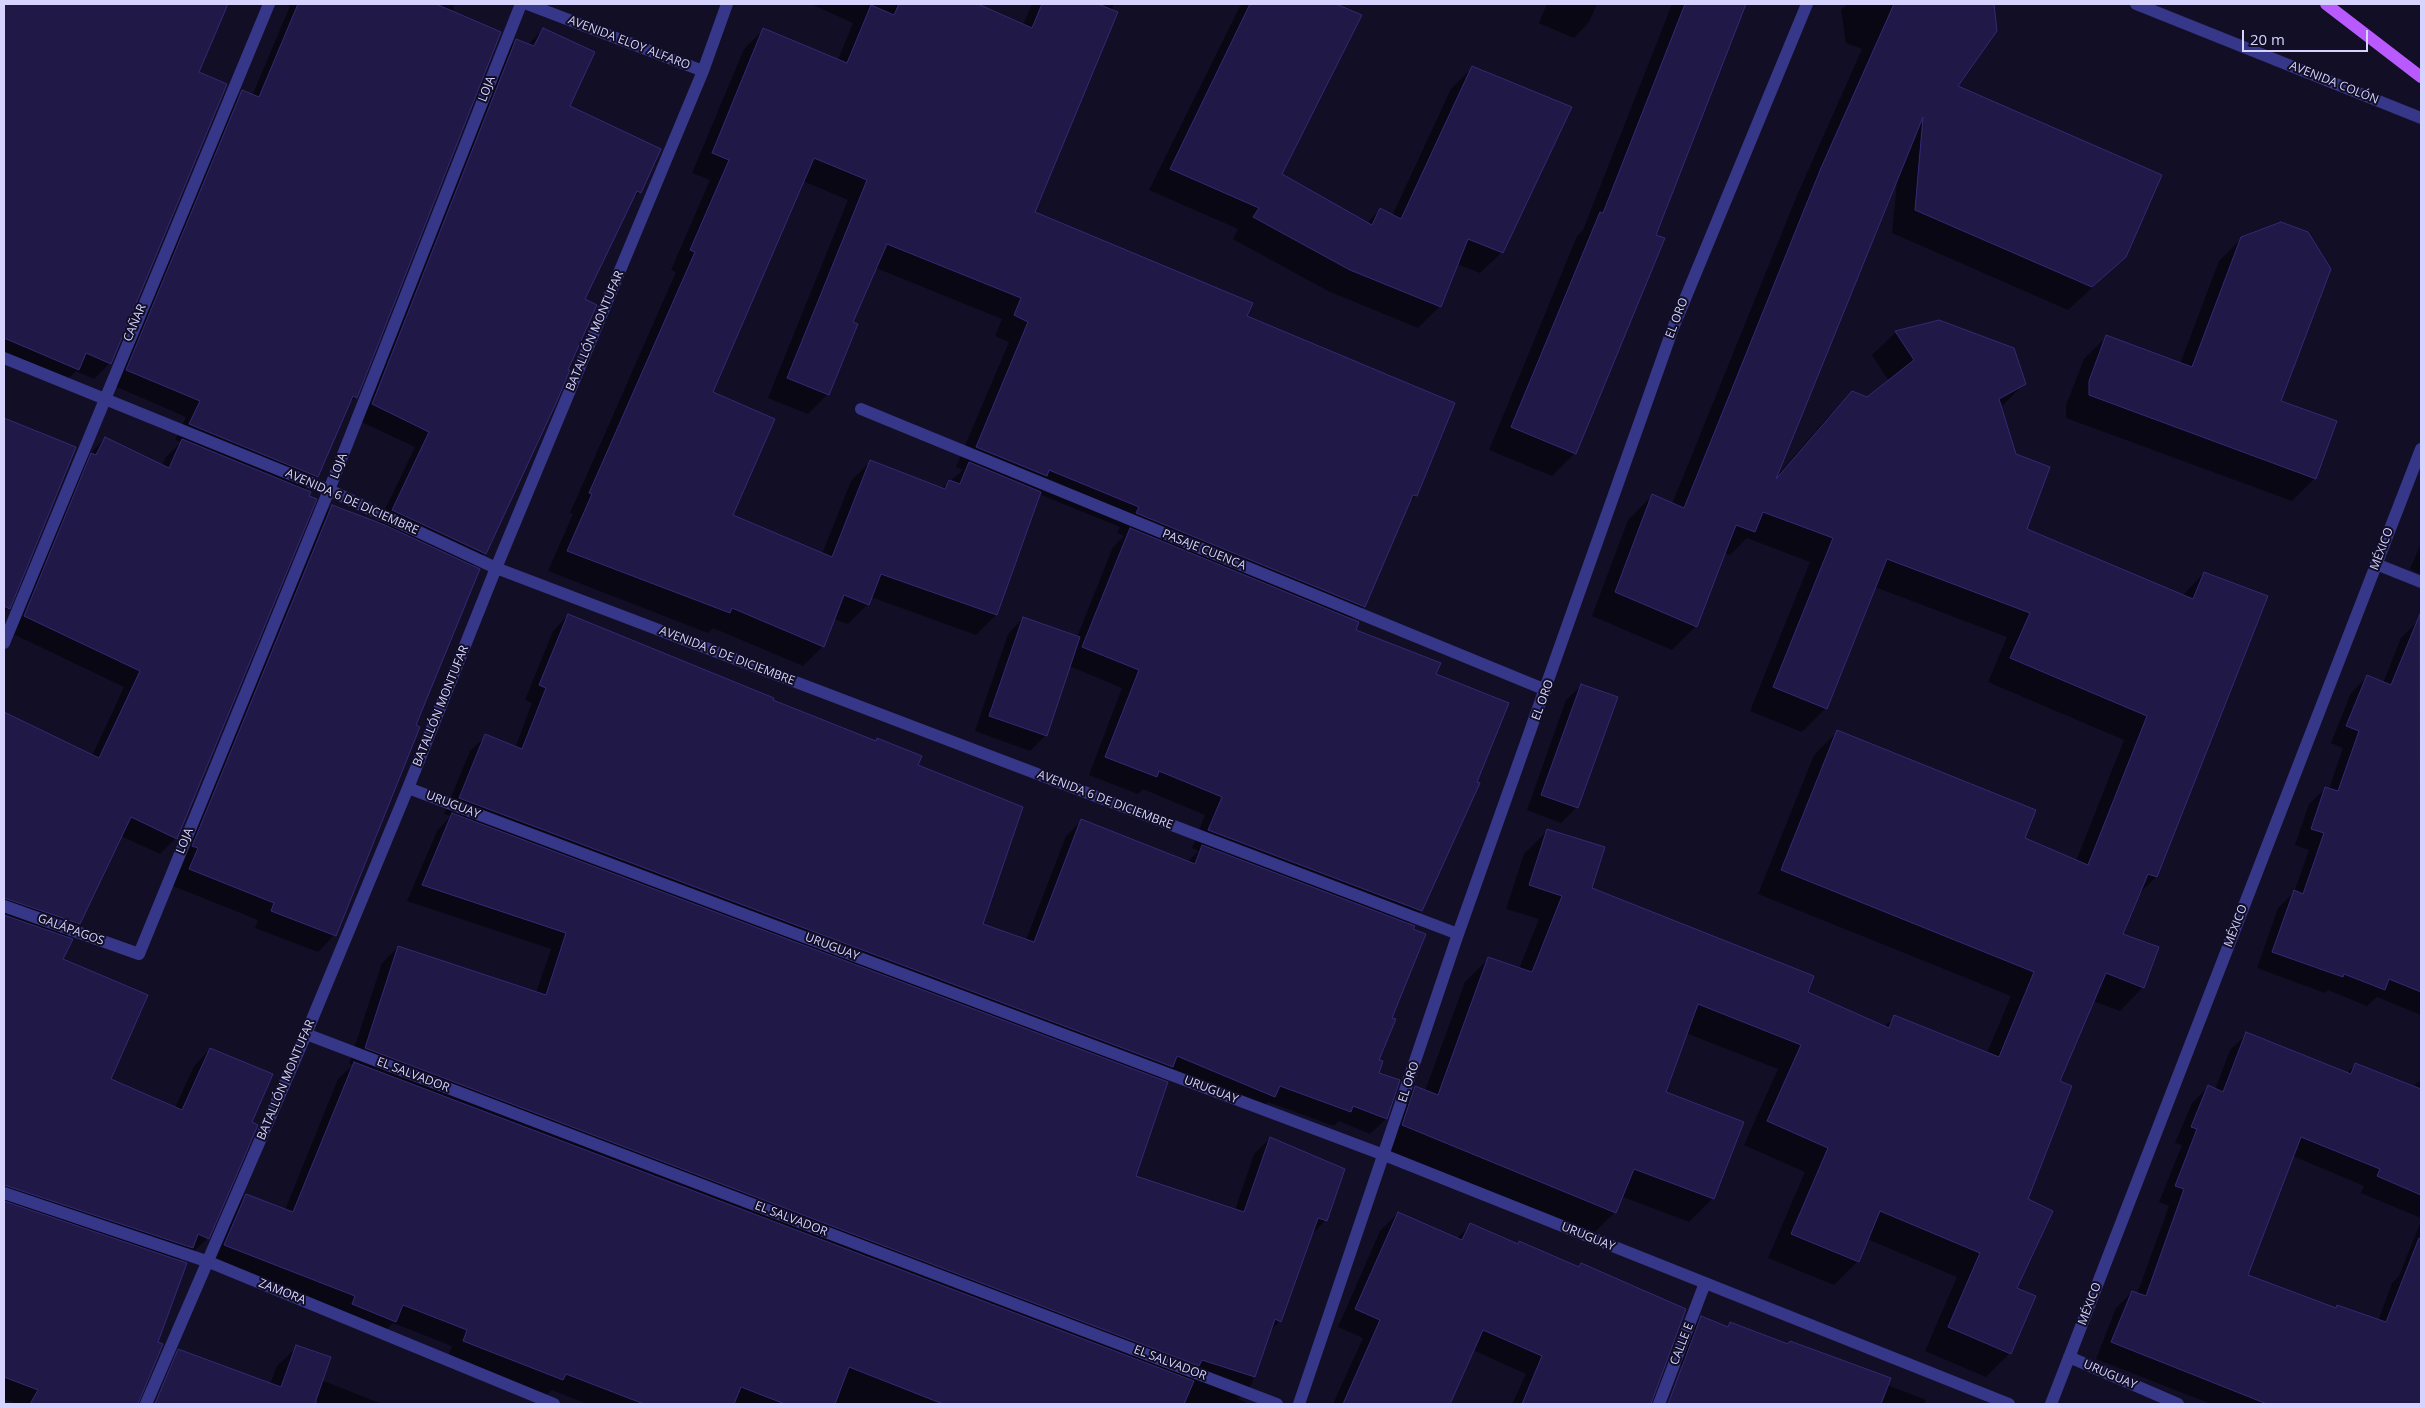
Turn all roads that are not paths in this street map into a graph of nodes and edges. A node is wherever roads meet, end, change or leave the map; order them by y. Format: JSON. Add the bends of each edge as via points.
{"nodes":[{"id":1,"x":269,"y":4,"type":"edge"},
{"id":2,"x":521,"y":4,"type":"edge"},
{"id":3,"x":527,"y":4,"type":"edge"},
{"id":4,"x":1807,"y":4,"type":"edge"},
{"id":5,"x":2136,"y":4,"type":"edge"},
{"id":6,"x":2316,"y":4,"type":"edge"},
{"id":7,"x":723,"y":5,"type":"edge"},
{"id":8,"x":2330,"y":7,"type":"edge"},
{"id":9,"x":703,"y":71,"type":"junction"},
{"id":10,"x":2421,"y":77,"type":"edge"},
{"id":11,"x":2421,"y":118,"type":"edge"},
{"id":12,"x":4,"y":358,"type":"edge"},
{"id":13,"x":104,"y":397,"type":"junction"},
{"id":14,"x":861,"y":409,"type":"dead end"},
{"id":15,"x":2421,"y":448,"type":"edge"},
{"id":16,"x":329,"y":490,"type":"junction"},
{"id":17,"x":2376,"y":564,"type":"junction"},
{"id":18,"x":496,"y":568,"type":"junction"},
{"id":19,"x":2421,"y":582,"type":"edge"},
{"id":20,"x":4,"y":643,"type":"edge"},
{"id":21,"x":1546,"y":690,"type":"junction"},
{"id":22,"x":408,"y":788,"type":"junction"},
{"id":23,"x":4,"y":906,"type":"edge"},
{"id":24,"x":1458,"y":934,"type":"junction"},
{"id":25,"x":139,"y":954,"type":"joint"},
{"id":26,"x":306,"y":1034,"type":"junction"},
{"id":27,"x":1384,"y":1155,"type":"junction"},
{"id":28,"x":4,"y":1193,"type":"edge"},
{"id":29,"x":209,"y":1262,"type":"junction"},
{"id":30,"x":1705,"y":1283,"type":"junction"},
{"id":31,"x":2069,"y":1357,"type":"junction"},
{"id":32,"x":146,"y":1404,"type":"edge"},
{"id":33,"x":554,"y":1404,"type":"edge"},
{"id":34,"x":1276,"y":1404,"type":"edge"},
{"id":35,"x":1298,"y":1404,"type":"edge"},
{"id":36,"x":1659,"y":1404,"type":"edge"},
{"id":37,"x":2009,"y":1404,"type":"edge"},
{"id":38,"x":2051,"y":1404,"type":"edge"},
{"id":39,"x":2178,"y":1404,"type":"edge"}],
"edges":[{"from":1,"to":13,"type":"street","name":"CAÑAR"},
{"from":2,"to":16,"type":"street","name":"LOJA"},
{"from":3,"to":9,"type":"street","name":"AVENIDA ELOY ALFARO"},
{"from":4,"to":21,"type":"street","name":"EL ORO","via":[[1673,328]]},
{"from":5,"to":11,"type":"street","name":"AVENIDA COLÓN"},
{"from":6,"to":8,"type":"street"},
{"from":7,"to":9,"type":"street","name":"BATALLÓN MONTUFAR"},
{"from":8,"to":10,"type":"main road"},
{"from":9,"to":18,"type":"street","name":"BATALLÓN MONTUFAR"},
{"from":12,"to":13,"type":"street","name":"AVENIDA 6 DE DICIEMBRE"},
{"from":13,"to":16,"type":"street","name":"AVENIDA 6 DE DICIEMBRE"},
{"from":13,"to":20,"type":"street","name":"CAÑAR"},
{"from":14,"to":21,"type":"street","name":"PASAJE CUENCA"},
{"from":15,"to":17,"type":"street","name":"MÉXICO"},
{"from":16,"to":18,"type":"street","name":"AVENIDA 6 DE DICIEMBRE"},
{"from":16,"to":25,"type":"street","name":"LOJA"},
{"from":17,"to":19,"type":"street"},
{"from":17,"to":31,"type":"street","name":"MÉXICO"},
{"from":18,"to":22,"type":"street","name":"BATALLÓN MONTUFAR"},
{"from":18,"to":24,"type":"street","name":"AVENIDA 6 DE DICIEMBRE"},
{"from":21,"to":24,"type":"street","name":"EL ORO"},
{"from":22,"to":26,"type":"street","name":"BATALLÓN MONTUFAR"},
{"from":22,"to":27,"type":"street","name":"URUGUAY"},
{"from":23,"to":25,"type":"street","name":"GALÁPAGOS"},
{"from":24,"to":27,"type":"street","name":"EL ORO"},
{"from":26,"to":29,"type":"street","name":"BATALLÓN MONTUFAR"},
{"from":26,"to":34,"type":"street","name":"EL SALVADOR"},
{"from":27,"to":30,"type":"street","name":"URUGUAY"},
{"from":27,"to":35,"type":"street","name":"EL ORO"},
{"from":28,"to":29,"type":"street","name":"ZAMORA"},
{"from":29,"to":32,"type":"street","name":"BATALLÓN MONTUFAR"},
{"from":29,"to":33,"type":"street","name":"ZAMORA"},
{"from":30,"to":36,"type":"street","name":"CALLE E"},
{"from":30,"to":37,"type":"street","name":"URUGUAY"},
{"from":31,"to":38,"type":"street","name":"MÉXICO"},
{"from":31,"to":39,"type":"street","name":"URUGUAY"}]}
